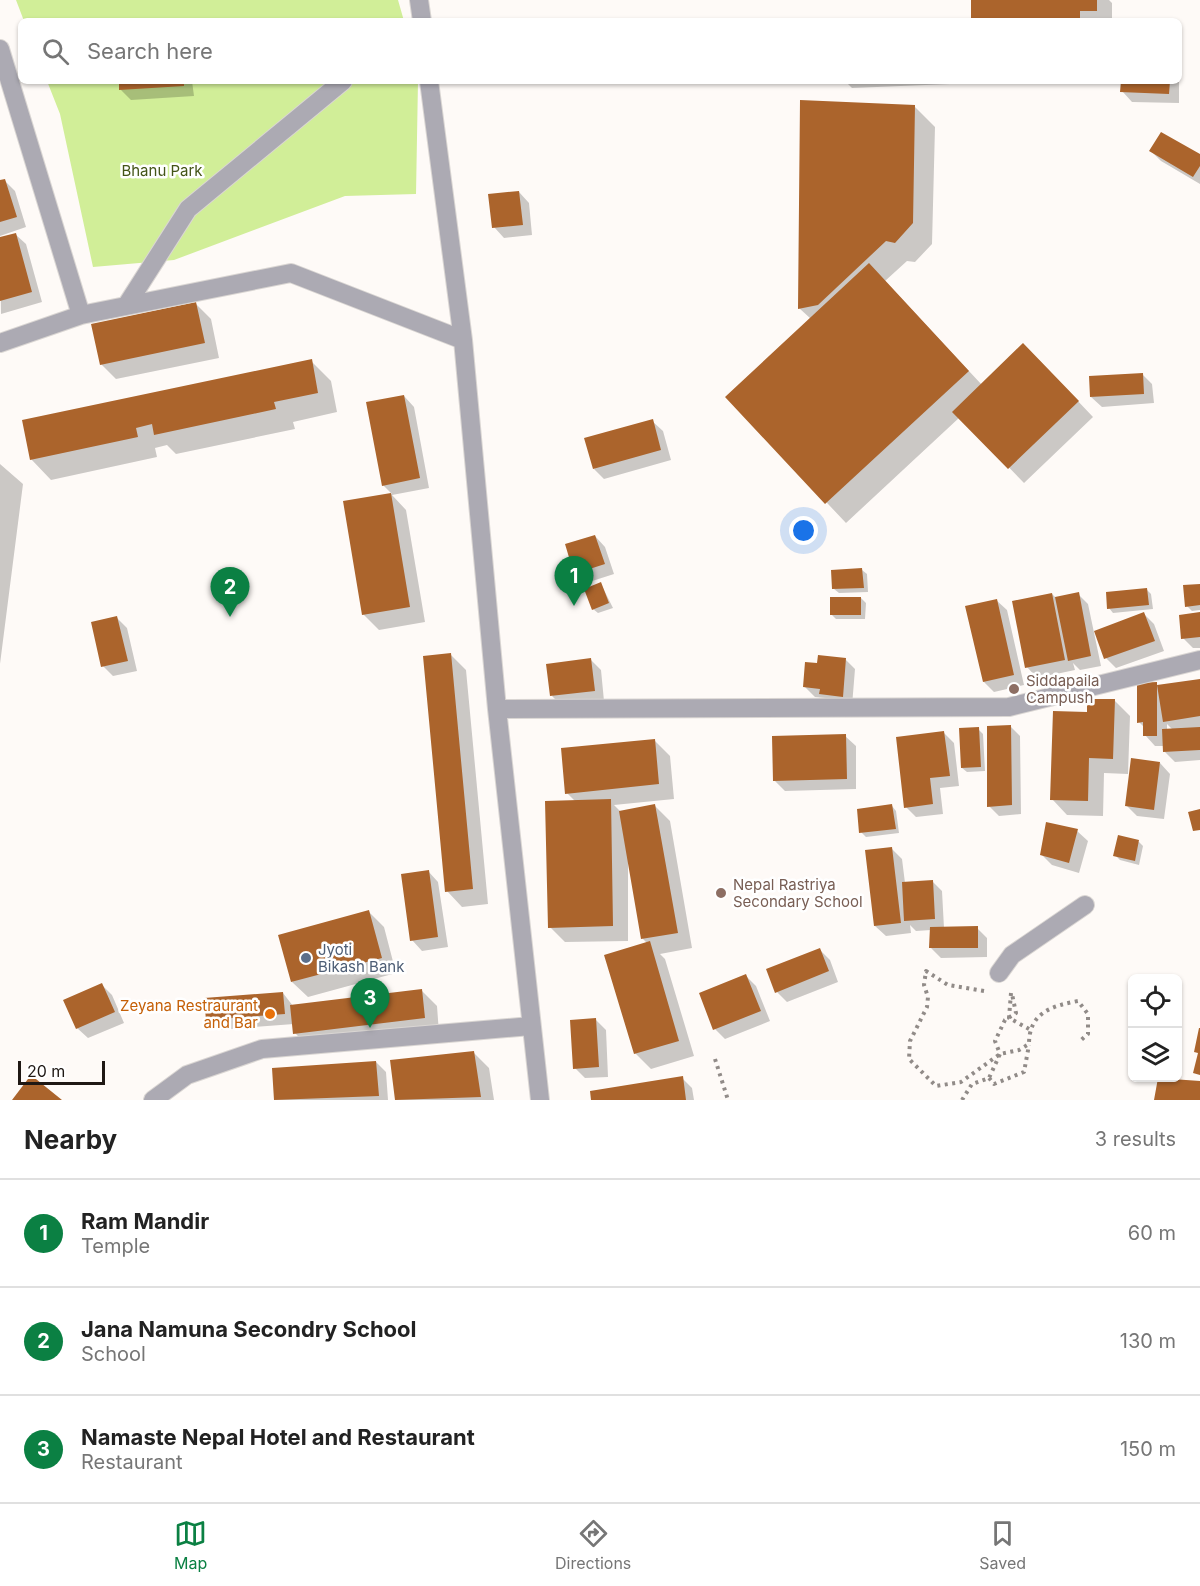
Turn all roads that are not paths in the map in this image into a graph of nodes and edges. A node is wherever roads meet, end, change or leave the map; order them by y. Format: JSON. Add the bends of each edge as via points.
{"nodes":[{"id":1,"x":0,"y":49,"type":"edge"},
{"id":2,"x":339,"y":84,"type":"edge"},
{"id":3,"x":429,"y":84,"type":"edge"},
{"id":4,"x":126,"y":306,"type":"junction"},
{"id":5,"x":81,"y":315,"type":"junction"},
{"id":6,"x":463,"y":340,"type":"junction"},
{"id":7,"x":0,"y":343,"type":"edge"},
{"id":8,"x":1200,"y":660,"type":"edge"},
{"id":9,"x":497,"y":709,"type":"junction"},
{"id":10,"x":1085,"y":905,"type":"dead end"},
{"id":11,"x":999,"y":982,"type":"road end"},
{"id":12,"x":531,"y":1026,"type":"junction"},
{"id":13,"x":153,"y":1100,"type":"edge"},
{"id":14,"x":540,"y":1100,"type":"edge"}],
"edges":[{"from":1,"to":5,"type":"street"},
{"from":2,"to":4,"type":"street","via":[[188,209]]},
{"from":3,"to":6,"type":"street"},
{"from":4,"to":5,"type":"street"},
{"from":4,"to":6,"type":"street","via":[[291,273]]},
{"from":5,"to":7,"type":"street"},
{"from":6,"to":9,"type":"street"},
{"from":8,"to":9,"type":"street","via":[[1009,707]]},
{"from":9,"to":12,"type":"street"},
{"from":10,"to":11,"type":"street","via":[[1012,955]]},
{"from":12,"to":13,"type":"street","via":[[262,1049],[187,1075]]},
{"from":12,"to":14,"type":"street"}]}
